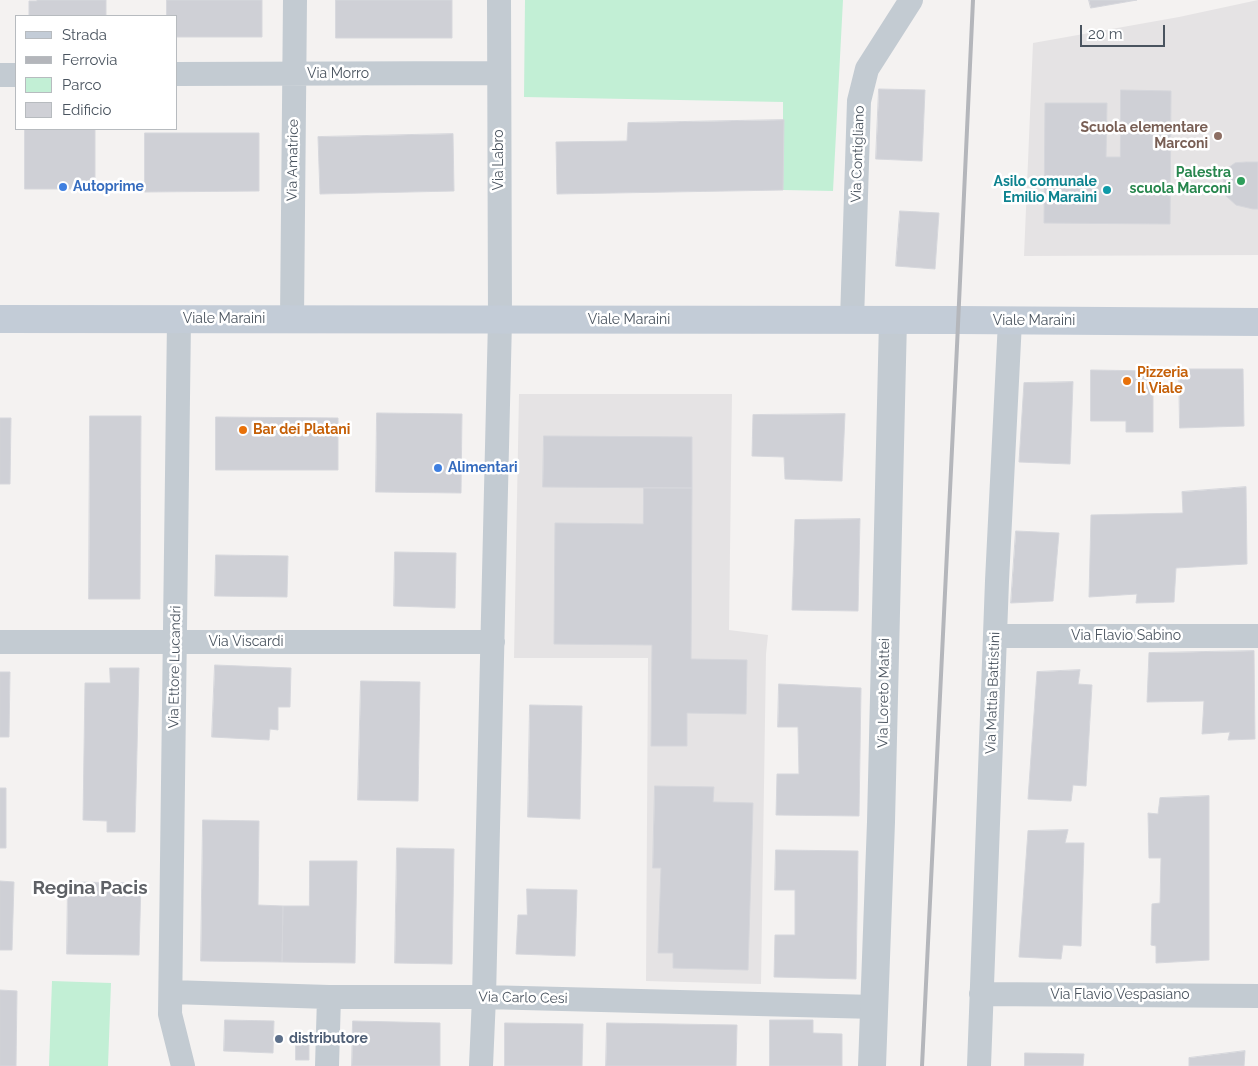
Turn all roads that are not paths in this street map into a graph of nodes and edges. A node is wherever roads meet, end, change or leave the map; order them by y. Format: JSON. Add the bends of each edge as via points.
{"nodes":[{"id":1,"x":295,"y":0,"type":"edge"},
{"id":2,"x":499,"y":0,"type":"edge"},
{"id":3,"x":910,"y":0,"type":"edge"},
{"id":4,"x":499,"y":73,"type":"junction"},
{"id":5,"x":178,"y":74,"type":"edge"},
{"id":6,"x":294,"y":74,"type":"junction"},
{"id":7,"x":0,"y":75,"type":"edge"},
{"id":8,"x":15,"y":75,"type":"edge"},
{"id":9,"x":0,"y":319,"type":"edge"},
{"id":10,"x":292,"y":319,"type":"junction"},
{"id":11,"x":179,"y":320,"type":"junction"},
{"id":12,"x":500,"y":320,"type":"junction"},
{"id":13,"x":852,"y":320,"type":"junction"},
{"id":14,"x":893,"y":320,"type":"junction"},
{"id":15,"x":1010,"y":321,"type":"junction"},
{"id":16,"x":1258,"y":322,"type":"edge"},
{"id":17,"x":995,"y":636,"type":"junction"},
{"id":18,"x":1258,"y":636,"type":"edge"},
{"id":19,"x":0,"y":642,"type":"edge"},
{"id":20,"x":175,"y":642,"type":"junction"},
{"id":21,"x":493,"y":642,"type":"junction"},
{"id":22,"x":981,"y":994,"type":"junction"},
{"id":23,"x":1258,"y":996,"type":"edge"},
{"id":24,"x":329,"y":997,"type":"junction"},
{"id":25,"x":484,"y":997,"type":"junction"},
{"id":26,"x":171,"y":1003,"type":"junction"},
{"id":27,"x":875,"y":1006,"type":"junction"},
{"id":28,"x":183,"y":1066,"type":"edge"},
{"id":29,"x":327,"y":1066,"type":"edge"},
{"id":30,"x":481,"y":1066,"type":"edge"},
{"id":31,"x":872,"y":1066,"type":"edge"},
{"id":32,"x":978,"y":1066,"type":"edge"}],
"edges":[{"from":1,"to":6,"type":"street","name":"Via Amatrice"},
{"from":2,"to":4,"type":"street","name":"Via Labro"},
{"from":3,"to":13,"type":"street","name":"Via Contigliano","via":[[867,69],[859,101]]},
{"from":4,"to":6,"type":"street","name":"Via Morro"},
{"from":4,"to":12,"type":"street","name":"Via Labro"},
{"from":5,"to":6,"type":"street","name":"Via Morro"},
{"from":6,"to":10,"type":"street","name":"Via Amatrice"},
{"from":7,"to":8,"type":"street"},
{"from":9,"to":11,"type":"main road","name":"Viale Maraini"},
{"from":10,"to":11,"type":"main road","name":"Viale Maraini"},
{"from":10,"to":12,"type":"main road","name":"Viale Maraini"},
{"from":11,"to":20,"type":"street","name":"Via Ettore Lucandri"},
{"from":12,"to":13,"type":"main road","name":"Viale Maraini"},
{"from":12,"to":21,"type":"street","name":"Via Labro"},
{"from":13,"to":14,"type":"main road","name":"Viale Maraini"},
{"from":14,"to":15,"type":"main road","name":"Viale Maraini"},
{"from":14,"to":27,"type":"street","name":"Via Loreto Mattei"},
{"from":15,"to":16,"type":"main road","name":"Viale Maraini"},
{"from":15,"to":17,"type":"street","name":"Via Mattia Battistini"},
{"from":17,"to":18,"type":"street","name":"Via Flavio Sabino"},
{"from":17,"to":22,"type":"street","name":"Via Mattia Battistini"},
{"from":19,"to":20,"type":"street","name":"Via Viscardi"},
{"from":20,"to":21,"type":"street","name":"Via Viscardi"},
{"from":20,"to":26,"type":"street","name":"Via Ettore Lucandri"},
{"from":21,"to":25,"type":"street","name":"Via Labro"},
{"from":22,"to":23,"type":"street","name":"Via Flavio Vespasiano"},
{"from":22,"to":32,"type":"street","name":"Via Mattia Battistini"},
{"from":24,"to":25,"type":"street","name":"Via Carlo Cesi"},
{"from":24,"to":26,"type":"street","name":"Via Carlo Cesi"},
{"from":24,"to":29,"type":"street"},
{"from":25,"to":27,"type":"street","name":"Via Carlo Cesi"},
{"from":25,"to":30,"type":"street","name":"Via Labro"},
{"from":26,"to":28,"type":"street","name":"Via Ettore Lucandri"},
{"from":27,"to":31,"type":"street","name":"Via Loreto Mattei"}]}
